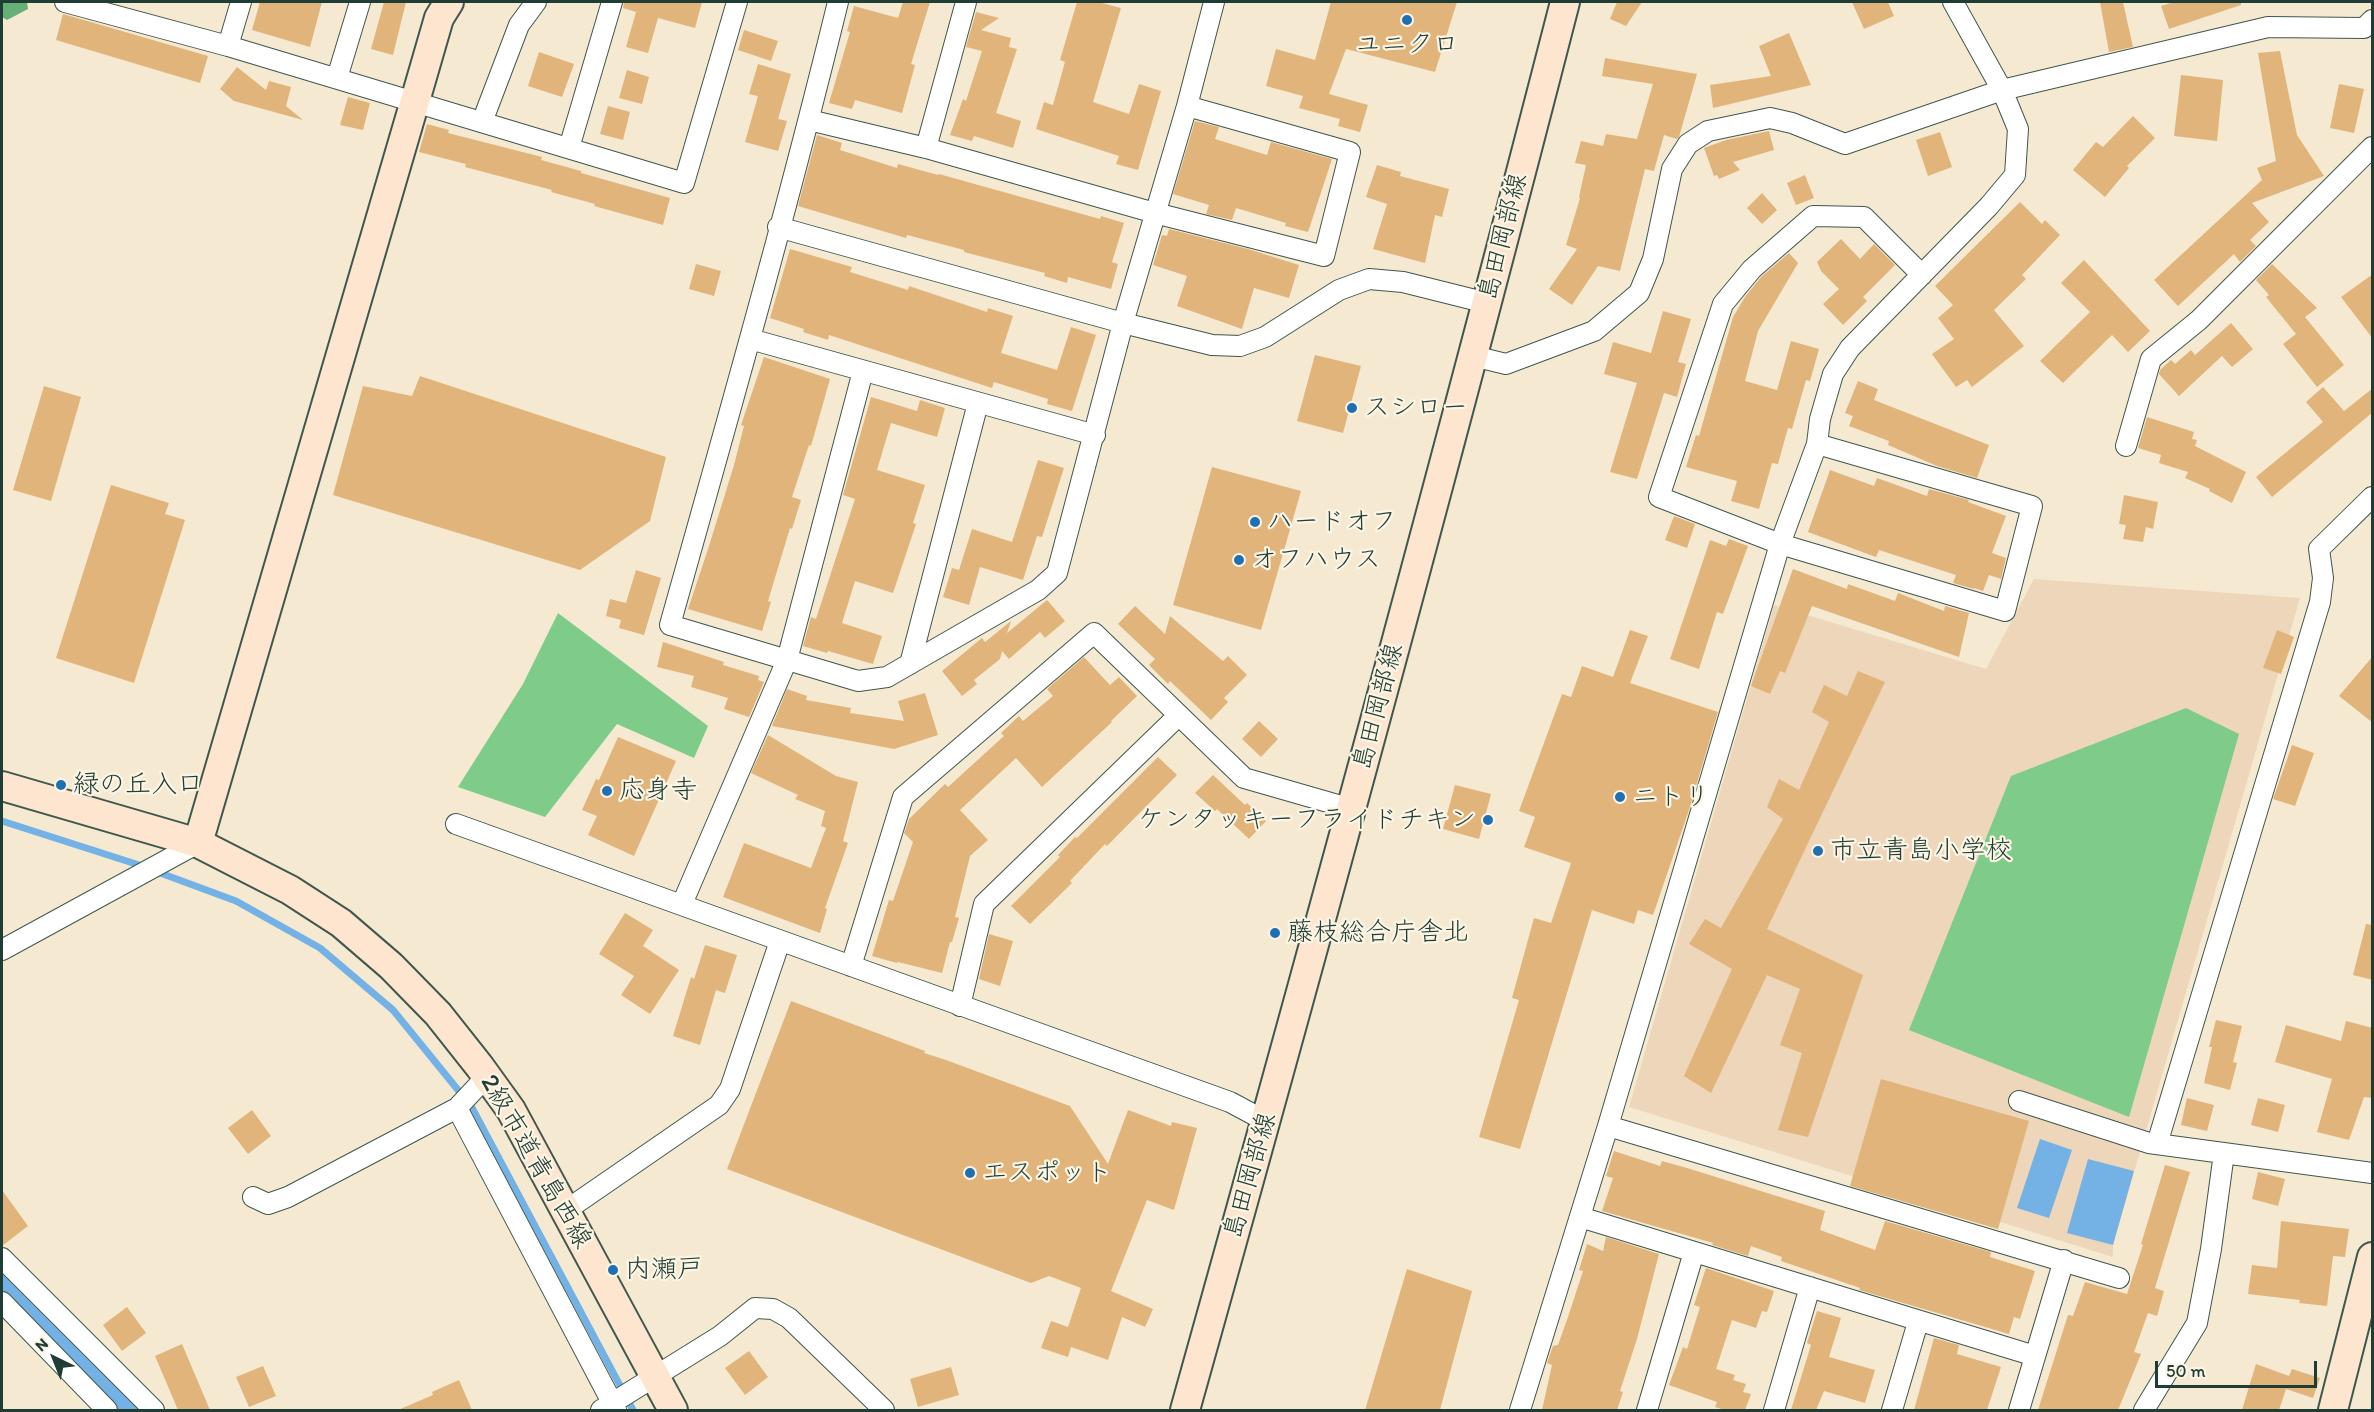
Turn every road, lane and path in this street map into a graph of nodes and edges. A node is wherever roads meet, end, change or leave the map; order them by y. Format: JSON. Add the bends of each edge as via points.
{"nodes":[{"id":1,"x":65,"y":2,"type":"edge"},
{"id":2,"x":241,"y":2,"type":"edge"},
{"id":3,"x":360,"y":2,"type":"edge"},
{"id":4,"x":449,"y":2,"type":"edge"},
{"id":5,"x":536,"y":2,"type":"edge"},
{"id":6,"x":612,"y":2,"type":"edge"},
{"id":7,"x":737,"y":2,"type":"edge"},
{"id":8,"x":838,"y":2,"type":"edge"},
{"id":9,"x":966,"y":2,"type":"edge"},
{"id":10,"x":1214,"y":2,"type":"edge"},
{"id":11,"x":1565,"y":2,"type":"edge"},
{"id":12,"x":1953,"y":2,"type":"edge"},
{"id":13,"x":114,"y":7,"type":"edge"},
{"id":14,"x":2373,"y":20,"type":"edge"},
{"id":15,"x":228,"y":46,"type":"junction"},
{"id":16,"x":337,"y":78,"type":"junction"},
{"id":17,"x":2002,"y":90,"type":"junction"},
{"id":18,"x":414,"y":101,"type":"junction"},
{"id":19,"x":1187,"y":106,"type":"junction"},
{"id":20,"x":809,"y":120,"type":"junction"},
{"id":21,"x":482,"y":122,"type":"junction"},
{"id":22,"x":2373,"y":147,"type":"edge"},
{"id":23,"x":569,"y":148,"type":"junction"},
{"id":24,"x":926,"y":148,"type":"junction"},
{"id":25,"x":1155,"y":213,"type":"junction"},
{"id":26,"x":778,"y":227,"type":"junction"},
{"id":27,"x":1922,"y":275,"type":"junction"},
{"id":28,"x":1487,"y":303,"type":"junction"},
{"id":29,"x":1123,"y":323,"type":"junction"},
{"id":30,"x":750,"y":339,"type":"junction"},
{"id":31,"x":1473,"y":356,"type":"junction"},
{"id":32,"x":863,"y":371,"type":"junction"},
{"id":33,"x":978,"y":403,"type":"junction"},
{"id":34,"x":1095,"y":435,"type":"junction"},
{"id":35,"x":1817,"y":444,"type":"junction"},
{"id":36,"x":2126,"y":446,"type":"dead end"},
{"id":37,"x":2373,"y":497,"type":"edge"},
{"id":38,"x":1780,"y":544,"type":"junction"},
{"id":39,"x":787,"y":660,"type":"junction"},
{"id":40,"x":910,"y":664,"type":"junction"},
{"id":41,"x":1179,"y":715,"type":"junction"},
{"id":42,"x":2,"y":786,"type":"edge"},
{"id":43,"x":1352,"y":809,"type":"junction"},
{"id":44,"x":456,"y":824,"type":"dead end"},
{"id":45,"x":198,"y":843,"type":"junction"},
{"id":46,"x":682,"y":904,"type":"junction"},
{"id":47,"x":780,"y":941,"type":"junction"},
{"id":48,"x":2,"y":950,"type":"edge"},
{"id":49,"x":851,"y":966,"type":"junction"},
{"id":50,"x":960,"y":1006,"type":"junction"},
{"id":51,"x":487,"y":1076,"type":"junction"},
{"id":52,"x":2019,"y":1101,"type":"dead end"},
{"id":53,"x":457,"y":1108,"type":"junction"},
{"id":54,"x":1267,"y":1119,"type":"junction"},
{"id":55,"x":1608,"y":1126,"type":"junction"},
{"id":56,"x":2157,"y":1144,"type":"junction"},
{"id":57,"x":2223,"y":1153,"type":"junction"},
{"id":58,"x":2373,"y":1173,"type":"edge"},
{"id":59,"x":254,"y":1197,"type":"dead end"},
{"id":60,"x":565,"y":1211,"type":"junction"},
{"id":61,"x":1580,"y":1217,"type":"junction"},
{"id":62,"x":1694,"y":1252,"type":"junction"},
{"id":63,"x":2373,"y":1257,"type":"edge"},
{"id":64,"x":2,"y":1258,"type":"edge"},
{"id":65,"x":2064,"y":1260,"type":"junction"},
{"id":66,"x":2119,"y":1278,"type":"dead end"},
{"id":67,"x":1810,"y":1287,"type":"junction"},
{"id":68,"x":2,"y":1302,"type":"edge"},
{"id":69,"x":1918,"y":1322,"type":"junction"},
{"id":70,"x":2035,"y":1356,"type":"junction"},
{"id":71,"x":653,"y":1376,"type":"junction"},
{"id":72,"x":610,"y":1408,"type":"edge"},
{"id":73,"x":107,"y":1410,"type":"edge"},
{"id":74,"x":154,"y":1410,"type":"edge"},
{"id":75,"x":673,"y":1410,"type":"edge"},
{"id":76,"x":884,"y":1410,"type":"edge"},
{"id":77,"x":1185,"y":1410,"type":"edge"},
{"id":78,"x":1520,"y":1410,"type":"edge"},
{"id":79,"x":1647,"y":1410,"type":"edge"},
{"id":80,"x":1774,"y":1410,"type":"edge"},
{"id":81,"x":1892,"y":1410,"type":"edge"},
{"id":82,"x":2019,"y":1410,"type":"edge"},
{"id":83,"x":2144,"y":1410,"type":"edge"},
{"id":84,"x":2333,"y":1410,"type":"edge"}],
"edges":[{"from":1,"to":13,"type":"street"},
{"from":2,"to":15,"type":"street"},
{"from":3,"to":16,"type":"street"},
{"from":4,"to":18,"type":"street","via":[[439,18]]},
{"from":5,"to":21,"type":"street","via":[[519,26]]},
{"from":6,"to":23,"type":"street"},
{"from":7,"to":23,"type":"street","via":[[684,183]]},
{"from":8,"to":20,"type":"street"},
{"from":9,"to":24,"type":"street"},
{"from":10,"to":19,"type":"street"},
{"from":11,"to":28,"type":"street","name":"島田岡部線"},
{"from":12,"to":17,"type":"street"},
{"from":13,"to":15,"type":"street"},
{"from":14,"to":17,"type":"street","via":[[2364,28],[2268,27]]},
{"from":15,"to":16,"type":"street"},
{"from":16,"to":18,"type":"street"},
{"from":17,"to":27,"type":"street","via":[[2018,129],[2015,175]]},
{"from":17,"to":31,"type":"street","via":[[1845,144],[1770,118],[1708,131],[1688,144],[1672,168],[1653,259],[1639,293],[1594,331],[1506,364]]},
{"from":18,"to":21,"type":"street"},
{"from":18,"to":45,"type":"street"},
{"from":19,"to":25,"type":"street"},
{"from":19,"to":25,"type":"street","via":[[1350,152],[1324,256]]},
{"from":20,"to":24,"type":"street"},
{"from":20,"to":26,"type":"street"},
{"from":21,"to":23,"type":"street"},
{"from":22,"to":36,"type":"street","via":[[2199,320],[2151,359]]},
{"from":24,"to":25,"type":"street"},
{"from":25,"to":29,"type":"street"},
{"from":26,"to":29,"type":"street"},
{"from":26,"to":30,"type":"street"},
{"from":27,"to":35,"type":"street","via":[[1850,348],[1833,374]]},
{"from":27,"to":38,"type":"street","via":[[1864,217],[1813,216],[1752,269],[1723,304],[1659,497]]},
{"from":28,"to":29,"type":"street","via":[[1403,282],[1369,279],[1339,290],[1265,337],[1240,346],[1212,345]]},
{"from":28,"to":31,"type":"street","name":"島田岡部線"},
{"from":29,"to":34,"type":"street"},
{"from":30,"to":32,"type":"street"},
{"from":30,"to":39,"type":"street","via":[[670,625]]},
{"from":31,"to":43,"type":"street","name":"島田岡部線"},
{"from":32,"to":33,"type":"street"},
{"from":32,"to":39,"type":"street"},
{"from":33,"to":34,"type":"street"},
{"from":33,"to":40,"type":"street"},
{"from":34,"to":40,"type":"street","via":[[1057,573],[1038,591]]},
{"from":35,"to":38,"type":"street"},
{"from":35,"to":38,"type":"street","via":[[2032,506],[2005,611]]},
{"from":37,"to":56,"type":"street","via":[[2319,549],[2323,578],[2320,602]]},
{"from":38,"to":55,"type":"street"},
{"from":39,"to":40,"type":"street","via":[[858,681],[887,677]]},
{"from":39,"to":46,"type":"street"},
{"from":41,"to":43,"type":"street","via":[[1244,778]]},
{"from":41,"to":49,"type":"street","via":[[1094,633],[903,797]]},
{"from":41,"to":50,"type":"street","via":[[984,904]]},
{"from":42,"to":45,"type":"street","name":"2級市道青島西線"},
{"from":43,"to":54,"type":"street","name":"島田岡部線"},
{"from":44,"to":46,"type":"street"},
{"from":45,"to":48,"type":"street"},
{"from":45,"to":51,"type":"street","name":"2級市道青島西線","via":[[290,890],[341,923],[438,1014]]},
{"from":46,"to":47,"type":"street"},
{"from":47,"to":49,"type":"street"},
{"from":47,"to":60,"type":"street","via":[[730,1089],[719,1105]]},
{"from":49,"to":50,"type":"street"},
{"from":50,"to":54,"type":"street","via":[[1230,1102]]},
{"from":51,"to":53,"type":"street"},
{"from":51,"to":60,"type":"street","name":"2級市道青島西線","via":[[511,1110]]},
{"from":52,"to":56,"type":"street"},
{"from":53,"to":59,"type":"street","via":[[288,1197],[268,1204]]},
{"from":53,"to":72,"type":"street"},
{"from":54,"to":77,"type":"street","name":"島田岡部線"},
{"from":55,"to":61,"type":"street"},
{"from":55,"to":65,"type":"street"},
{"from":56,"to":57,"type":"street"},
{"from":57,"to":58,"type":"street"},
{"from":57,"to":83,"type":"street","via":[[2197,1323]]},
{"from":60,"to":71,"type":"street","name":"2級市道青島西線"},
{"from":61,"to":62,"type":"street"},
{"from":61,"to":78,"type":"street"},
{"from":62,"to":67,"type":"street"},
{"from":62,"to":79,"type":"street"},
{"from":63,"to":84,"type":"street"},
{"from":64,"to":74,"type":"street"},
{"from":65,"to":66,"type":"street"},
{"from":65,"to":70,"type":"street"},
{"from":67,"to":69,"type":"street"},
{"from":67,"to":80,"type":"street"},
{"from":68,"to":73,"type":"street"},
{"from":69,"to":70,"type":"street"},
{"from":69,"to":81,"type":"street"},
{"from":70,"to":82,"type":"street"},
{"from":71,"to":72,"type":"street"},
{"from":71,"to":75,"type":"street","name":"2級市道青島西線"},
{"from":71,"to":76,"type":"street","via":[[720,1336],[755,1308],[773,1309],[789,1318]]}]}
